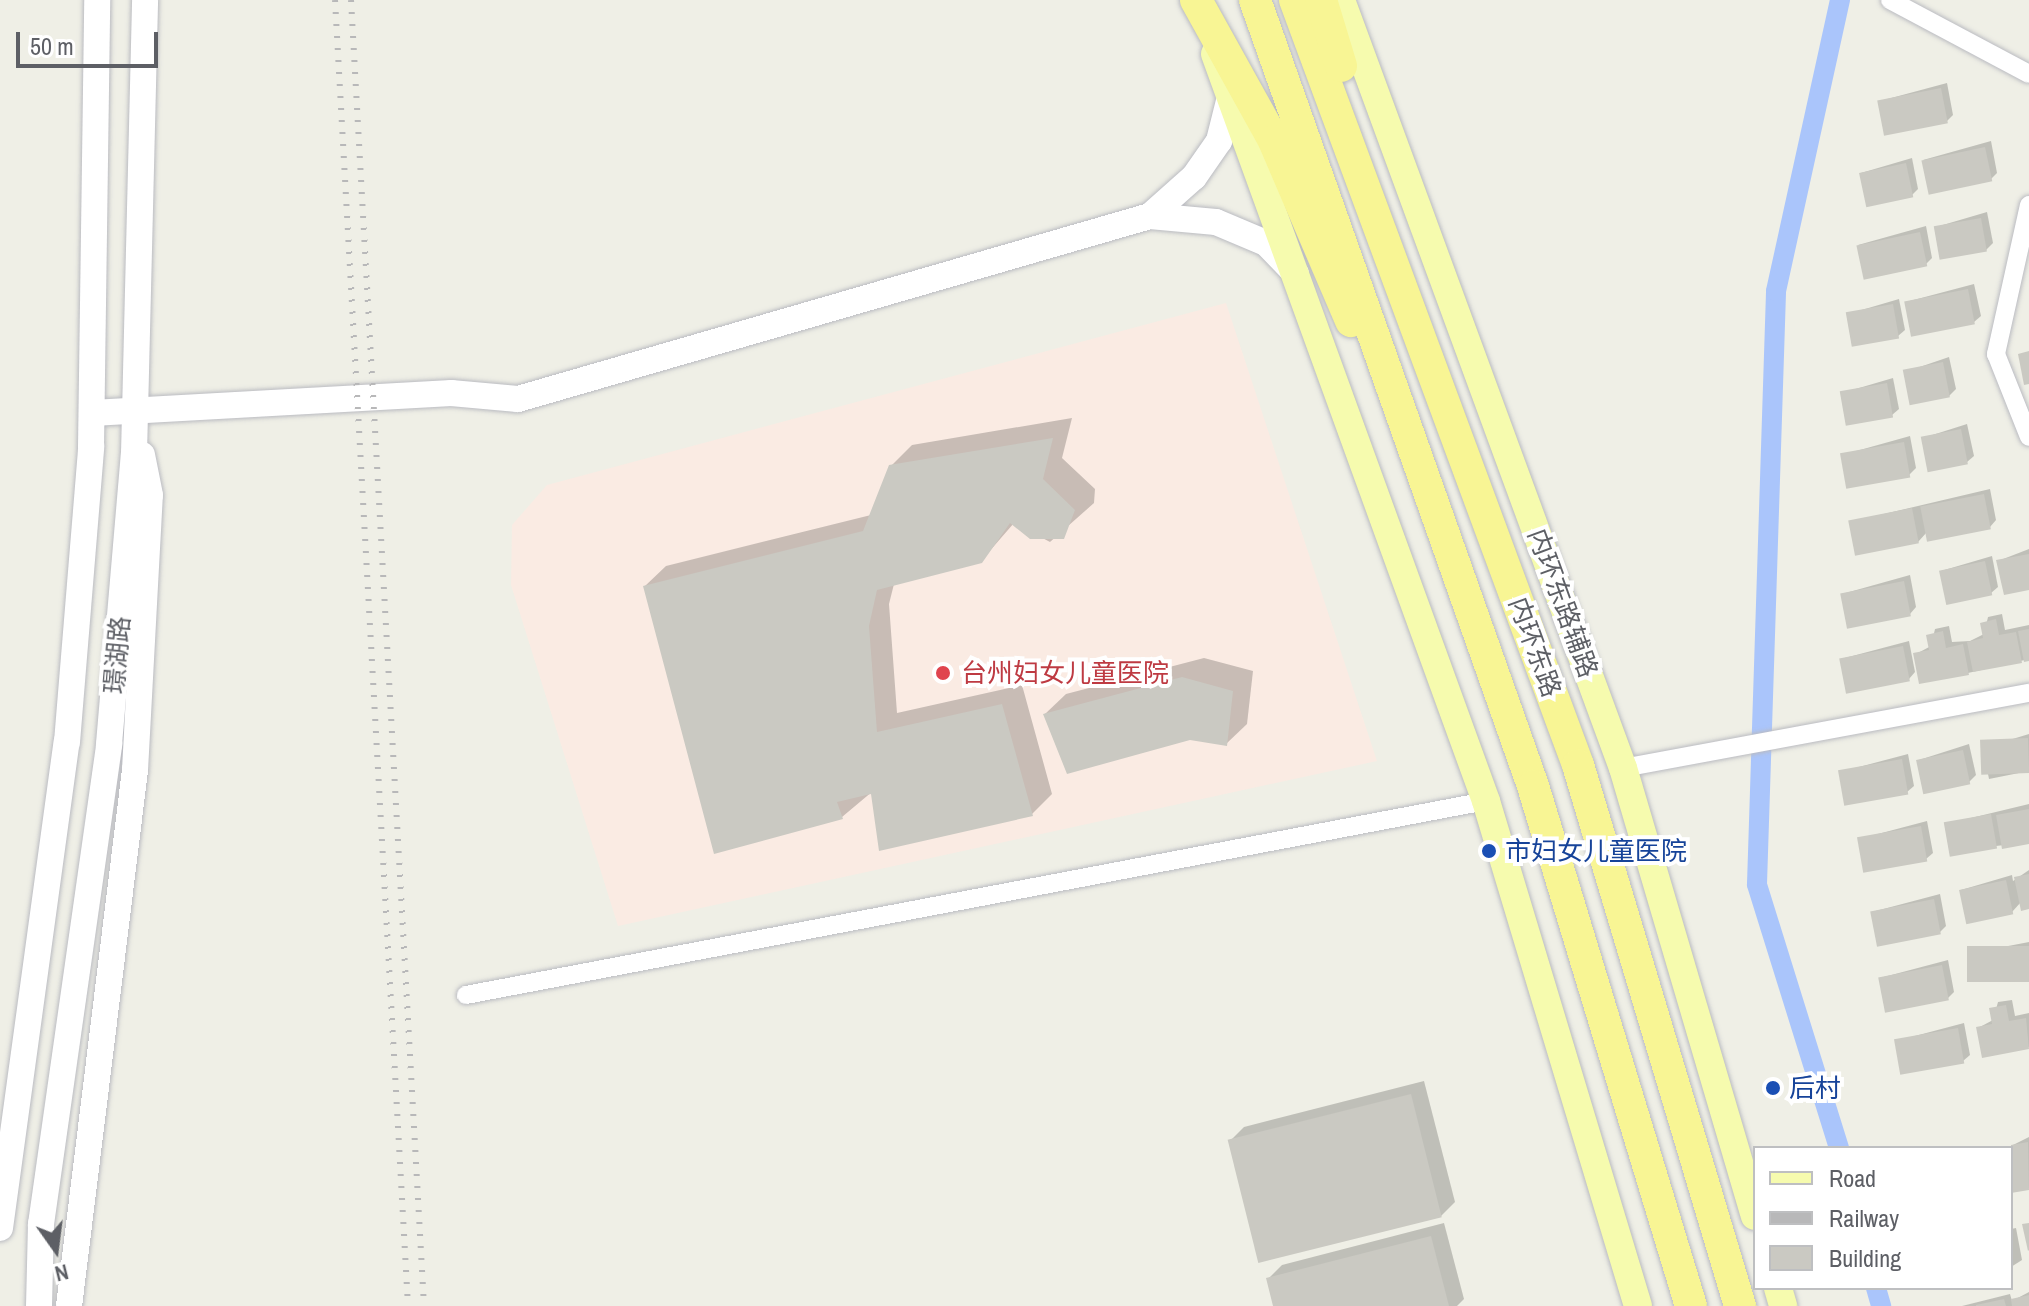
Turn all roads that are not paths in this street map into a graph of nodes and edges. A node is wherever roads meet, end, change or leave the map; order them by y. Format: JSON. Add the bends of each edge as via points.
{"nodes":[{"id":1,"x":97,"y":0,"type":"edge"},
{"id":2,"x":145,"y":0,"type":"edge"},
{"id":3,"x":1196,"y":0,"type":"edge"},
{"id":4,"x":1255,"y":0,"type":"edge"},
{"id":5,"x":1295,"y":0,"type":"edge"},
{"id":6,"x":1321,"y":0,"type":"edge"},
{"id":7,"x":1341,"y":0,"type":"edge"},
{"id":8,"x":1890,"y":0,"type":"edge"},
{"id":9,"x":2029,"y":74,"type":"edge"},
{"id":10,"x":1230,"y":97,"type":"junction"},
{"id":11,"x":2029,"y":205,"type":"edge"},
{"id":12,"x":1150,"y":216,"type":"junction"},
{"id":13,"x":1384,"y":236,"type":"junction"},
{"id":14,"x":1299,"y":277,"type":"junction"},
{"id":15,"x":1404,"y":410,"type":"junction"},
{"id":16,"x":92,"y":413,"type":"junction"},
{"id":17,"x":135,"y":414,"type":"junction"},
{"id":18,"x":2029,"y":437,"type":"edge"},
{"id":19,"x":2029,"y":693,"type":"edge"},
{"id":20,"x":1623,"y":768,"type":"junction"},
{"id":21,"x":1486,"y":801,"type":"junction"},
{"id":22,"x":466,"y":995,"type":"dead end"},
{"id":23,"x":1627,"y":1080,"type":"junction"},
{"id":24,"x":1692,"y":1143,"type":"junction"},
{"id":25,"x":1753,"y":1209,"type":"edge"},
{"id":26,"x":0,"y":1228,"type":"edge"},
{"id":27,"x":39,"y":1306,"type":"edge"},
{"id":28,"x":69,"y":1306,"type":"edge"},
{"id":29,"x":1638,"y":1306,"type":"edge"},
{"id":30,"x":1670,"y":1306,"type":"edge"},
{"id":31,"x":1691,"y":1306,"type":"edge"},
{"id":32,"x":1740,"y":1306,"type":"edge"},
{"id":33,"x":1755,"y":1306,"type":"edge"}],
"edges":[{"from":1,"to":16,"type":"main road","name":"璟湖路"},
{"from":2,"to":17,"type":"main road","name":"璟湖路"},
{"from":3,"to":10,"type":"main road"},
{"from":3,"to":15,"type":"highway","via":[[1274,141],[1354,329]]},
{"from":4,"to":15,"type":"highway","name":"内环东路"},
{"from":5,"to":13,"type":"highway","name":"内环东路"},
{"from":6,"to":13,"type":"highway"},
{"from":7,"to":20,"type":"main road","name":"内环东路辅路"},
{"from":8,"to":9,"type":"street"},
{"from":10,"to":12,"type":"main road","via":[[1219,141],[1194,177]]},
{"from":10,"to":14,"type":"main road"},
{"from":11,"to":18,"type":"street","via":[[1996,354]]},
{"from":12,"to":14,"type":"main road","via":[[1216,222],[1266,243]]},
{"from":12,"to":17,"type":"main road","via":[[518,399],[451,393]]},
{"from":13,"to":24,"type":"highway","name":"内环东路","via":[[1578,765]]},
{"from":14,"to":21,"type":"main road"},
{"from":15,"to":23,"type":"highway","name":"内环东路"},
{"from":16,"to":17,"type":"main road"},
{"from":16,"to":26,"type":"main road","name":"璟湖路","via":[[67,742]]},
{"from":17,"to":27,"type":"main road","name":"璟湖路","via":[[109,744],[41,1224]]},
{"from":17,"to":28,"type":"main road","via":[[150,495],[135,770]]},
{"from":19,"to":20,"type":"street"},
{"from":20,"to":25,"type":"main road","name":"内环东路辅路"},
{"from":21,"to":22,"type":"street"},
{"from":21,"to":29,"type":"main road"},
{"from":23,"to":30,"type":"highway"},
{"from":23,"to":31,"type":"highway","name":"内环东路"},
{"from":24,"to":32,"type":"highway","name":"内环东路"},
{"from":24,"to":33,"type":"highway"}]}
